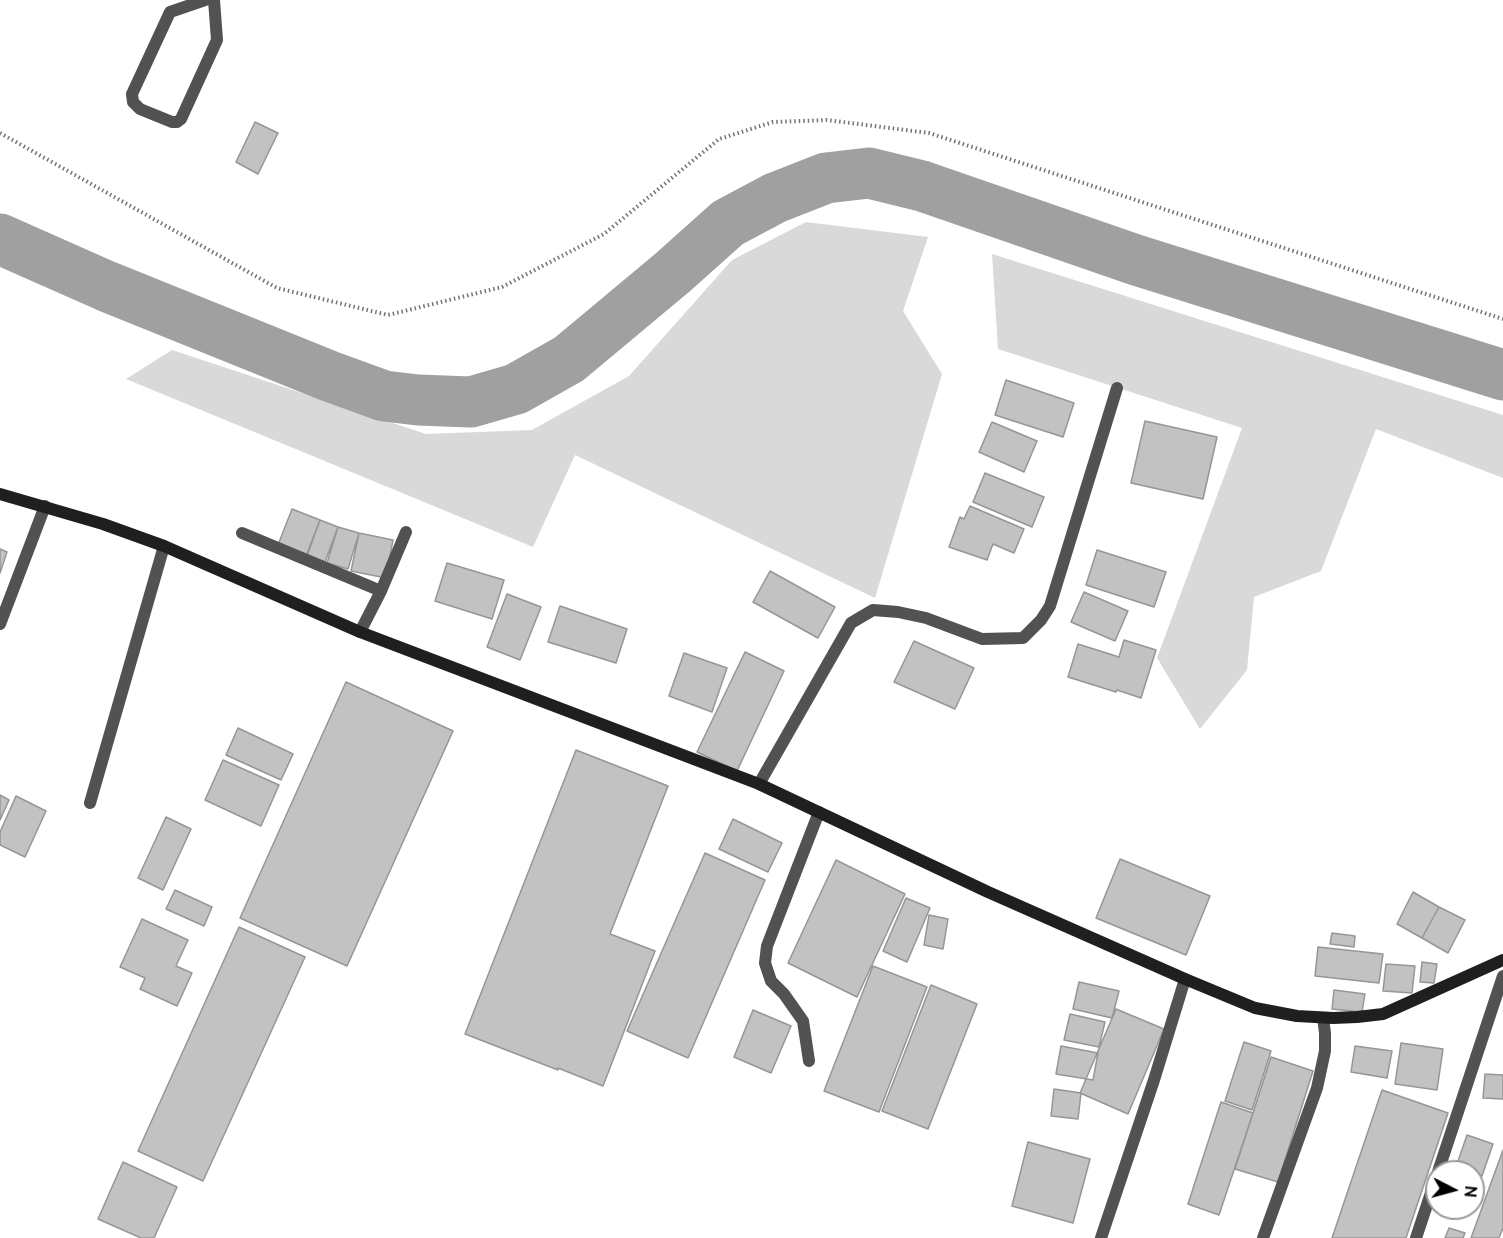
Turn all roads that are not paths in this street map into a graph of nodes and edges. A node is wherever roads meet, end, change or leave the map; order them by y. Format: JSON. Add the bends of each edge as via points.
{"nodes":[{"id":1,"x":205,"y":0,"type":"edge"},
{"id":2,"x":214,"y":0,"type":"edge"},
{"id":3,"x":1117,"y":388,"type":"dead end"},
{"id":4,"x":0,"y":494,"type":"edge"},
{"id":5,"x":45,"y":506,"type":"junction"},
{"id":6,"x":405,"y":532,"type":"dead end"},
{"id":7,"x":243,"y":533,"type":"dead end"},
{"id":8,"x":164,"y":546,"type":"junction"},
{"id":9,"x":381,"y":591,"type":"junction"},
{"id":10,"x":0,"y":624,"type":"edge"},
{"id":11,"x":360,"y":632,"type":"junction"},
{"id":12,"x":759,"y":784,"type":"junction"},
{"id":13,"x":90,"y":803,"type":"dead end"},
{"id":14,"x":819,"y":812,"type":"junction"},
{"id":15,"x":1503,"y":960,"type":"edge"},
{"id":16,"x":1503,"y":976,"type":"edge"},
{"id":17,"x":1185,"y":980,"type":"junction"},
{"id":18,"x":1323,"y":1018,"type":"junction"},
{"id":19,"x":809,"y":1061,"type":"dead end"},
{"id":20,"x":1443,"y":1160,"type":"edge"},
{"id":21,"x":1425,"y":1212,"type":"edge"},
{"id":22,"x":1101,"y":1238,"type":"edge"},
{"id":23,"x":1263,"y":1238,"type":"edge"},
{"id":24,"x":1416,"y":1238,"type":"edge"}],
"edges":[{"from":1,"to":2,"type":"street","via":[[170,12],[132,94],[140,109],[172,122],[181,119],[217,40]]},
{"from":3,"to":12,"type":"street","via":[[1050,606],[1041,620],[1023,638],[982,639],[926,618],[873,610],[851,623]]},
{"from":4,"to":5,"type":"street"},
{"from":5,"to":8,"type":"street"},
{"from":5,"to":10,"type":"street"},
{"from":6,"to":9,"type":"street"},
{"from":7,"to":9,"type":"street"},
{"from":8,"to":11,"type":"street"},
{"from":8,"to":13,"type":"street"},
{"from":9,"to":11,"type":"street"},
{"from":11,"to":12,"type":"street"},
{"from":12,"to":14,"type":"street"},
{"from":14,"to":17,"type":"street"},
{"from":14,"to":19,"type":"street","via":[[767,946],[765,963],[771,981],[802,1021]]},
{"from":15,"to":18,"type":"street","via":[[1383,1014]]},
{"from":16,"to":20,"type":"street"},
{"from":17,"to":18,"type":"street","via":[[1255,1008]]},
{"from":17,"to":22,"type":"street"},
{"from":18,"to":23,"type":"street","via":[[1325,1051],[1317,1088]]},
{"from":21,"to":24,"type":"street"}]}
